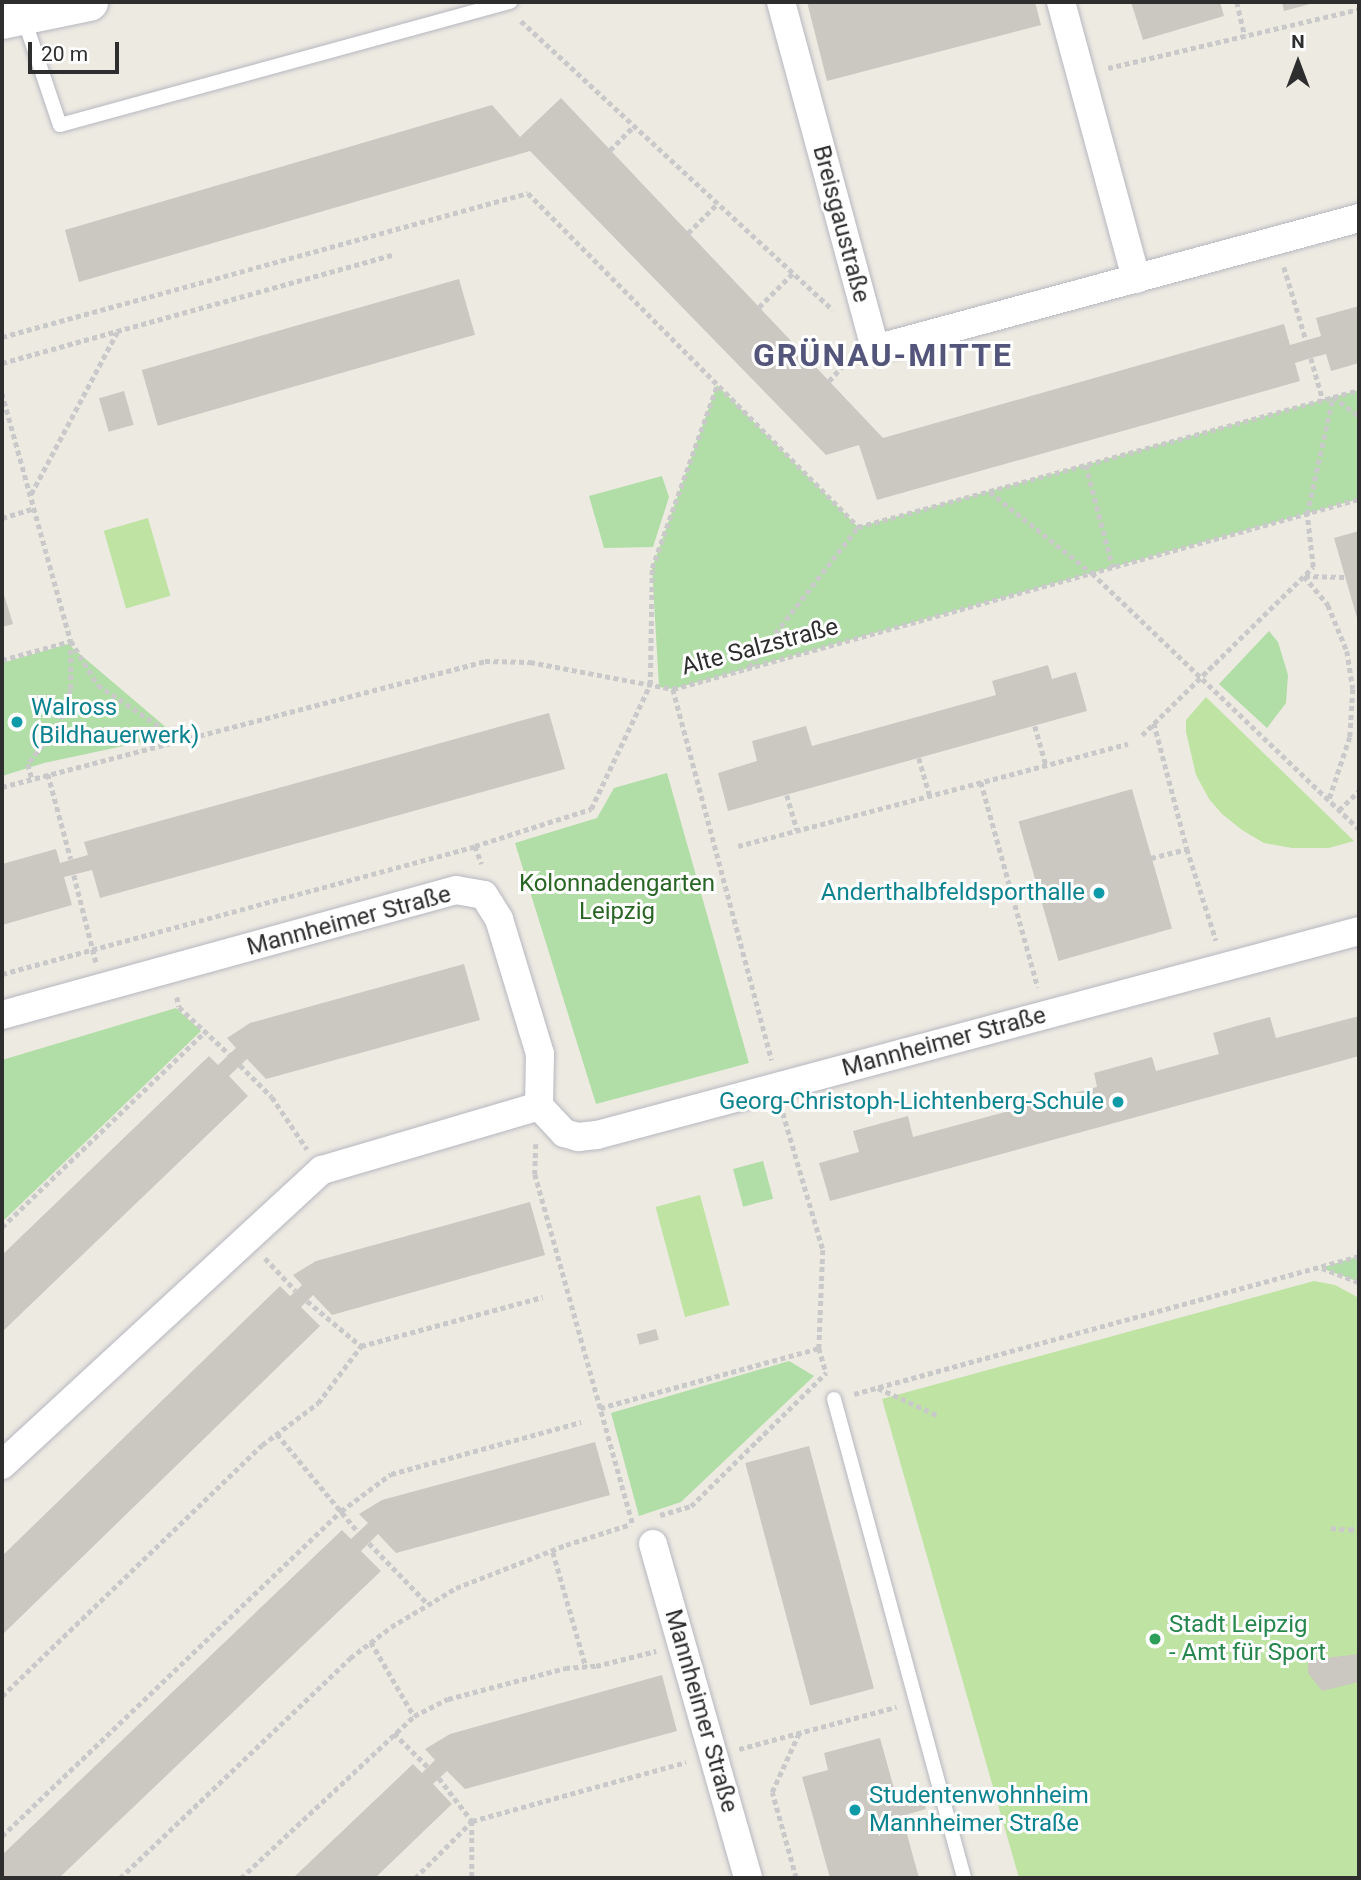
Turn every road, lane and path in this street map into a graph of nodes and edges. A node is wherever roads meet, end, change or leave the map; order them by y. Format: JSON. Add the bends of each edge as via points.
{"nodes":[{"id":1,"x":89,"y":2,"type":"edge"},
{"id":2,"x":781,"y":2,"type":"edge"},
{"id":3,"x":1061,"y":2,"type":"edge"},
{"id":4,"x":1237,"y":2,"type":"edge"},
{"id":5,"x":507,"y":3,"type":"edge"},
{"id":6,"x":1359,"y":9,"type":"edge"},
{"id":7,"x":12,"y":18,"type":"edge"},
{"id":8,"x":1245,"y":36,"type":"junction"},
{"id":9,"x":1081,"y":75,"type":"junction"},
{"id":10,"x":634,"y":126,"type":"junction"},
{"id":11,"x":610,"y":150,"type":"dead end"},
{"id":12,"x":718,"y":203,"type":"junction"},
{"id":13,"x":1359,"y":218,"type":"edge"},
{"id":14,"x":688,"y":233,"type":"dead end"},
{"id":15,"x":1275,"y":241,"type":"junction"},
{"id":16,"x":394,"y":254,"type":"dead end"},
{"id":17,"x":793,"y":272,"type":"junction"},
{"id":18,"x":1136,"y":279,"type":"junction"},
{"id":19,"x":759,"y":307,"type":"dead end"},
{"id":20,"x":838,"y":315,"type":"dead end"},
{"id":21,"x":118,"y":331,"type":"junction"},
{"id":22,"x":2,"y":337,"type":"edge"},
{"id":23,"x":1306,"y":340,"type":"dead end"},
{"id":24,"x":1311,"y":358,"type":"dead end"},
{"id":25,"x":2,"y":363,"type":"edge"},
{"id":26,"x":717,"y":385,"type":"junction"},
{"id":27,"x":1359,"y":390,"type":"edge"},
{"id":28,"x":2,"y":393,"type":"edge"},
{"id":29,"x":1333,"y":397,"type":"junction"},
{"id":30,"x":1323,"y":400,"type":"junction"},
{"id":31,"x":1359,"y":416,"type":"edge"},
{"id":32,"x":1086,"y":465,"type":"junction"},
{"id":33,"x":989,"y":491,"type":"junction"},
{"id":34,"x":30,"y":495,"type":"junction"},
{"id":35,"x":1359,"y":499,"type":"edge"},
{"id":36,"x":34,"y":508,"type":"junction"},
{"id":37,"x":1307,"y":514,"type":"junction"},
{"id":38,"x":2,"y":518,"type":"edge"},
{"id":39,"x":858,"y":527,"type":"junction"},
{"id":40,"x":1113,"y":568,"type":"junction"},
{"id":41,"x":1092,"y":573,"type":"junction"},
{"id":42,"x":1304,"y":576,"type":"junction"},
{"id":43,"x":1345,"y":577,"type":"dead end"},
{"id":44,"x":71,"y":641,"type":"junction"},
{"id":45,"x":2,"y":660,"type":"edge"},
{"id":46,"x":749,"y":668,"type":"junction"},
{"id":47,"x":1200,"y":677,"type":"junction"},
{"id":48,"x":650,"y":685,"type":"junction"},
{"id":49,"x":673,"y":689,"type":"junction"},
{"id":50,"x":1154,"y":722,"type":"junction"},
{"id":51,"x":1035,"y":726,"type":"dead end"},
{"id":52,"x":1142,"y":735,"type":"dead end"},
{"id":53,"x":168,"y":742,"type":"junction"},
{"id":54,"x":1128,"y":744,"type":"dead end"},
{"id":55,"x":919,"y":758,"type":"dead end"},
{"id":56,"x":1046,"y":765,"type":"junction"},
{"id":57,"x":48,"y":774,"type":"junction"},
{"id":58,"x":32,"y":779,"type":"junction"},
{"id":59,"x":981,"y":782,"type":"junction"},
{"id":60,"x":2,"y":787,"type":"edge"},
{"id":61,"x":1359,"y":791,"type":"edge"},
{"id":62,"x":787,"y":795,"type":"dead end"},
{"id":63,"x":930,"y":796,"type":"junction"},
{"id":64,"x":1329,"y":800,"type":"junction"},
{"id":65,"x":1339,"y":810,"type":"junction"},
{"id":66,"x":797,"y":830,"type":"junction"},
{"id":67,"x":1359,"y":830,"type":"edge"},
{"id":68,"x":738,"y":846,"type":"dead end"},
{"id":69,"x":1187,"y":849,"type":"junction"},
{"id":70,"x":1151,"y":858,"type":"dead end"},
{"id":71,"x":71,"y":859,"type":"dead end"},
{"id":72,"x":74,"y":875,"type":"dead end"},
{"id":73,"x":1359,"y":931,"type":"edge"},
{"id":74,"x":92,"y":947,"type":"junction"},
{"id":75,"x":1225,"y":967,"type":"junction"},
{"id":76,"x":169,"y":970,"type":"junction"},
{"id":77,"x":2,"y":974,"type":"edge"},
{"id":78,"x":102,"y":988,"type":"junction"},
{"id":79,"x":2,"y":1015,"type":"edge"},
{"id":80,"x":1045,"y":1015,"type":"junction"},
{"id":81,"x":206,"y":1031,"type":"junction"},
{"id":82,"x":229,"y":1054,"type":"dead end"},
{"id":83,"x":240,"y":1065,"type":"dead end"},
{"id":84,"x":775,"y":1087,"type":"junction"},
{"id":85,"x":539,"y":1106,"type":"junction"},
{"id":86,"x":322,"y":1170,"type":"junction"},
{"id":87,"x":2,"y":1227,"type":"edge"},
{"id":88,"x":247,"y":1239,"type":"junction"},
{"id":89,"x":1359,"y":1256,"type":"edge"},
{"id":90,"x":1321,"y":1268,"type":"junction"},
{"id":91,"x":1359,"y":1282,"type":"edge"},
{"id":92,"x":296,"y":1291,"type":"dead end"},
{"id":93,"x":543,"y":1297,"type":"dead end"},
{"id":94,"x":307,"y":1301,"type":"dead end"},
{"id":95,"x":361,"y":1346,"type":"junction"},
{"id":96,"x":819,"y":1348,"type":"junction"},
{"id":97,"x":826,"y":1373,"type":"junction"},
{"id":98,"x":877,"y":1387,"type":"junction"},
{"id":99,"x":834,"y":1399,"type":"junction"},
{"id":100,"x":600,"y":1408,"type":"junction"},
{"id":101,"x":937,"y":1415,"type":"dead end"},
{"id":102,"x":580,"y":1422,"type":"dead end"},
{"id":103,"x":277,"y":1434,"type":"junction"},
{"id":104,"x":2,"y":1465,"type":"edge"},
{"id":105,"x":691,"y":1506,"type":"dead end"},
{"id":106,"x":341,"y":1511,"type":"junction"},
{"id":107,"x":633,"y":1523,"type":"junction"},
{"id":108,"x":1359,"y":1527,"type":"edge"},
{"id":109,"x":1331,"y":1528,"type":"dead end"},
{"id":110,"x":358,"y":1532,"type":"dead end"},
{"id":111,"x":369,"y":1543,"type":"dead end"},
{"id":112,"x":653,"y":1544,"type":"joint"},
{"id":113,"x":553,"y":1552,"type":"junction"},
{"id":114,"x":428,"y":1604,"type":"junction"},
{"id":115,"x":371,"y":1642,"type":"junction"},
{"id":116,"x":682,"y":1644,"type":"junction"},
{"id":117,"x":586,"y":1667,"type":"junction"},
{"id":118,"x":2,"y":1696,"type":"edge"},
{"id":119,"x":916,"y":1701,"type":"junction"},
{"id":120,"x":414,"y":1716,"type":"junction"},
{"id":121,"x":394,"y":1733,"type":"junction"},
{"id":122,"x":799,"y":1733,"type":"junction"},
{"id":123,"x":714,"y":1756,"type":"junction"},
{"id":124,"x":686,"y":1762,"type":"dead end"},
{"id":125,"x":428,"y":1767,"type":"dead end"},
{"id":126,"x":439,"y":1778,"type":"dead end"},
{"id":127,"x":472,"y":1821,"type":"junction"},
{"id":128,"x":2,"y":1836,"type":"edge"},
{"id":129,"x":120,"y":1878,"type":"edge"},
{"id":130,"x":241,"y":1878,"type":"edge"},
{"id":131,"x":415,"y":1878,"type":"edge"},
{"id":132,"x":472,"y":1878,"type":"edge"},
{"id":133,"x":748,"y":1878,"type":"edge"},
{"id":134,"x":796,"y":1878,"type":"edge"},
{"id":135,"x":964,"y":1878,"type":"edge"}],
"edges":[{"from":1,"to":7,"type":"street"},
{"from":2,"to":18,"type":"street","name":"Breisgaustraße","via":[[875,349]]},
{"from":3,"to":9,"type":"street"},
{"from":4,"to":8,"type":"path"},
{"from":5,"to":7,"type":"lane","via":[[60,125]]},
{"from":5,"to":10,"type":"path"},
{"from":6,"to":8,"type":"path"},
{"from":8,"to":9,"type":"path"},
{"from":9,"to":18,"type":"street"},
{"from":10,"to":11,"type":"path"},
{"from":10,"to":12,"type":"path"},
{"from":12,"to":14,"type":"path"},
{"from":12,"to":17,"type":"path"},
{"from":13,"to":15,"type":"street","name":"Breisgaustraße"},
{"from":15,"to":18,"type":"street","name":"Breisgaustraße"},
{"from":15,"to":23,"type":"path"},
{"from":16,"to":21,"type":"path"},
{"from":17,"to":19,"type":"path"},
{"from":17,"to":20,"type":"path"},
{"from":21,"to":25,"type":"path"},
{"from":21,"to":34,"type":"path"},
{"from":22,"to":26,"type":"path","via":[[528,193]]},
{"from":24,"to":30,"type":"path"},
{"from":26,"to":39,"type":"path"},
{"from":26,"to":48,"type":"path","via":[[652,568]]},
{"from":27,"to":29,"type":"path"},
{"from":28,"to":34,"type":"path"},
{"from":29,"to":30,"type":"path"},
{"from":29,"to":31,"type":"path"},
{"from":29,"to":37,"type":"path"},
{"from":30,"to":32,"type":"path"},
{"from":32,"to":33,"type":"path"},
{"from":32,"to":40,"type":"path"},
{"from":33,"to":39,"type":"path"},
{"from":33,"to":41,"type":"path"},
{"from":34,"to":36,"type":"path"},
{"from":35,"to":37,"type":"path","name":"Alte Salzstraße"},
{"from":36,"to":38,"type":"path"},
{"from":36,"to":44,"type":"path"},
{"from":37,"to":40,"type":"path","name":"Alte Salzstraße"},
{"from":37,"to":42,"type":"path","via":[[1313,567]]},
{"from":39,"to":46,"type":"path"},
{"from":40,"to":41,"type":"path","name":"Alte Salzstraße"},
{"from":41,"to":46,"type":"path","name":"Alte Salzstraße"},
{"from":41,"to":47,"type":"path"},
{"from":42,"to":43,"type":"path"},
{"from":42,"to":47,"type":"path"},
{"from":42,"to":64,"type":"path","via":[[1328,605],[1347,651],[1353,689],[1350,737]]},
{"from":44,"to":45,"type":"path"},
{"from":44,"to":53,"type":"path","via":[[98,685],[162,728]]},
{"from":44,"to":58,"type":"path","via":[[71,690],[59,725],[28,765]]},
{"from":46,"to":49,"type":"path","name":"Alte Salzstraße"},
{"from":47,"to":50,"type":"path"},
{"from":47,"to":64,"type":"path"},
{"from":48,"to":49,"type":"path","name":"Alte Salzstraße"},
{"from":48,"to":53,"type":"path","name":"Alte Salzstraße","via":[[530,662],[485,661]]},
{"from":48,"to":74,"type":"path","via":[[591,809],[475,846]]},
{"from":49,"to":84,"type":"path","via":[[773,1065]]},
{"from":50,"to":52,"type":"path"},
{"from":50,"to":69,"type":"path"},
{"from":51,"to":56,"type":"path"},
{"from":53,"to":57,"type":"path","name":"Alte Salzstraße"},
{"from":54,"to":56,"type":"path"},
{"from":55,"to":63,"type":"path"},
{"from":56,"to":59,"type":"path"},
{"from":57,"to":58,"type":"path","name":"Alte Salzstraße"},
{"from":57,"to":71,"type":"path"},
{"from":58,"to":60,"type":"path","name":"Alte Salzstraße"},
{"from":59,"to":63,"type":"path"},
{"from":59,"to":80,"type":"path"},
{"from":61,"to":65,"type":"path"},
{"from":62,"to":66,"type":"path"},
{"from":63,"to":66,"type":"path"},
{"from":64,"to":65,"type":"path"},
{"from":65,"to":67,"type":"path"},
{"from":66,"to":68,"type":"path"},
{"from":69,"to":70,"type":"path"},
{"from":69,"to":75,"type":"path"},
{"from":72,"to":74,"type":"path"},
{"from":73,"to":75,"type":"street","name":"Mannheimer Straße"},
{"from":74,"to":77,"type":"path"},
{"from":74,"to":78,"type":"path"},
{"from":75,"to":80,"type":"street","name":"Mannheimer Straße"},
{"from":76,"to":78,"type":"street","name":"Mannheimer Straße"},
{"from":76,"to":81,"type":"path","via":[[179,1007]]},
{"from":76,"to":85,"type":"street","name":"Mannheimer Straße","via":[[456,890],[484,895],[499,919],[540,1054]]},
{"from":78,"to":79,"type":"street","name":"Mannheimer Straße"},
{"from":80,"to":84,"type":"street","name":"Mannheimer Straße"},
{"from":81,"to":82,"type":"path"},
{"from":81,"to":87,"type":"path"},
{"from":83,"to":86,"type":"path","via":[[272,1097]]},
{"from":84,"to":85,"type":"street","name":"Mannheimer Straße","via":[[578,1137],[564,1133]]},
{"from":84,"to":96,"type":"path","via":[[823,1250]]},
{"from":85,"to":86,"type":"street"},
{"from":85,"to":100,"type":"path","via":[[535,1174]]},
{"from":86,"to":88,"type":"street"},
{"from":88,"to":92,"type":"path"},
{"from":88,"to":104,"type":"street"},
{"from":89,"to":90,"type":"path"},
{"from":90,"to":91,"type":"path"},
{"from":90,"to":98,"type":"path"},
{"from":93,"to":95,"type":"path"},
{"from":94,"to":95,"type":"path"},
{"from":95,"to":103,"type":"path","via":[[318,1403]]},
{"from":96,"to":97,"type":"path"},
{"from":96,"to":100,"type":"path"},
{"from":97,"to":99,"type":"path"},
{"from":97,"to":105,"type":"path"},
{"from":98,"to":99,"type":"path"},
{"from":98,"to":101,"type":"path"},
{"from":99,"to":119,"type":"lane"},
{"from":100,"to":107,"type":"path"},
{"from":102,"to":106,"type":"path","via":[[391,1474]]},
{"from":103,"to":106,"type":"path"},
{"from":103,"to":118,"type":"path"},
{"from":106,"to":110,"type":"path"},
{"from":106,"to":128,"type":"path"},
{"from":107,"to":112,"type":"path","via":[[641,1546]]},
{"from":107,"to":113,"type":"path"},
{"from":108,"to":109,"type":"path"},
{"from":111,"to":114,"type":"path"},
{"from":112,"to":116,"type":"street","name":"Mannheimer Straße"},
{"from":113,"to":114,"type":"path","via":[[477,1579]]},
{"from":113,"to":117,"type":"path"},
{"from":114,"to":115,"type":"path"},
{"from":115,"to":120,"type":"path"},
{"from":115,"to":129,"type":"path"},
{"from":116,"to":117,"type":"path"},
{"from":116,"to":123,"type":"street","name":"Mannheimer Straße"},
{"from":117,"to":120,"type":"path","via":[[565,1668],[448,1699]]},
{"from":119,"to":122,"type":"path"},
{"from":119,"to":135,"type":"lane"},
{"from":120,"to":121,"type":"path"},
{"from":121,"to":125,"type":"path"},
{"from":121,"to":130,"type":"path"},
{"from":122,"to":123,"type":"path"},
{"from":122,"to":134,"type":"path","via":[[772,1792]]},
{"from":123,"to":133,"type":"street","name":"Mannheimer Straße"},
{"from":124,"to":127,"type":"path"},
{"from":126,"to":127,"type":"path"},
{"from":127,"to":131,"type":"path"},
{"from":127,"to":132,"type":"path"}]}
